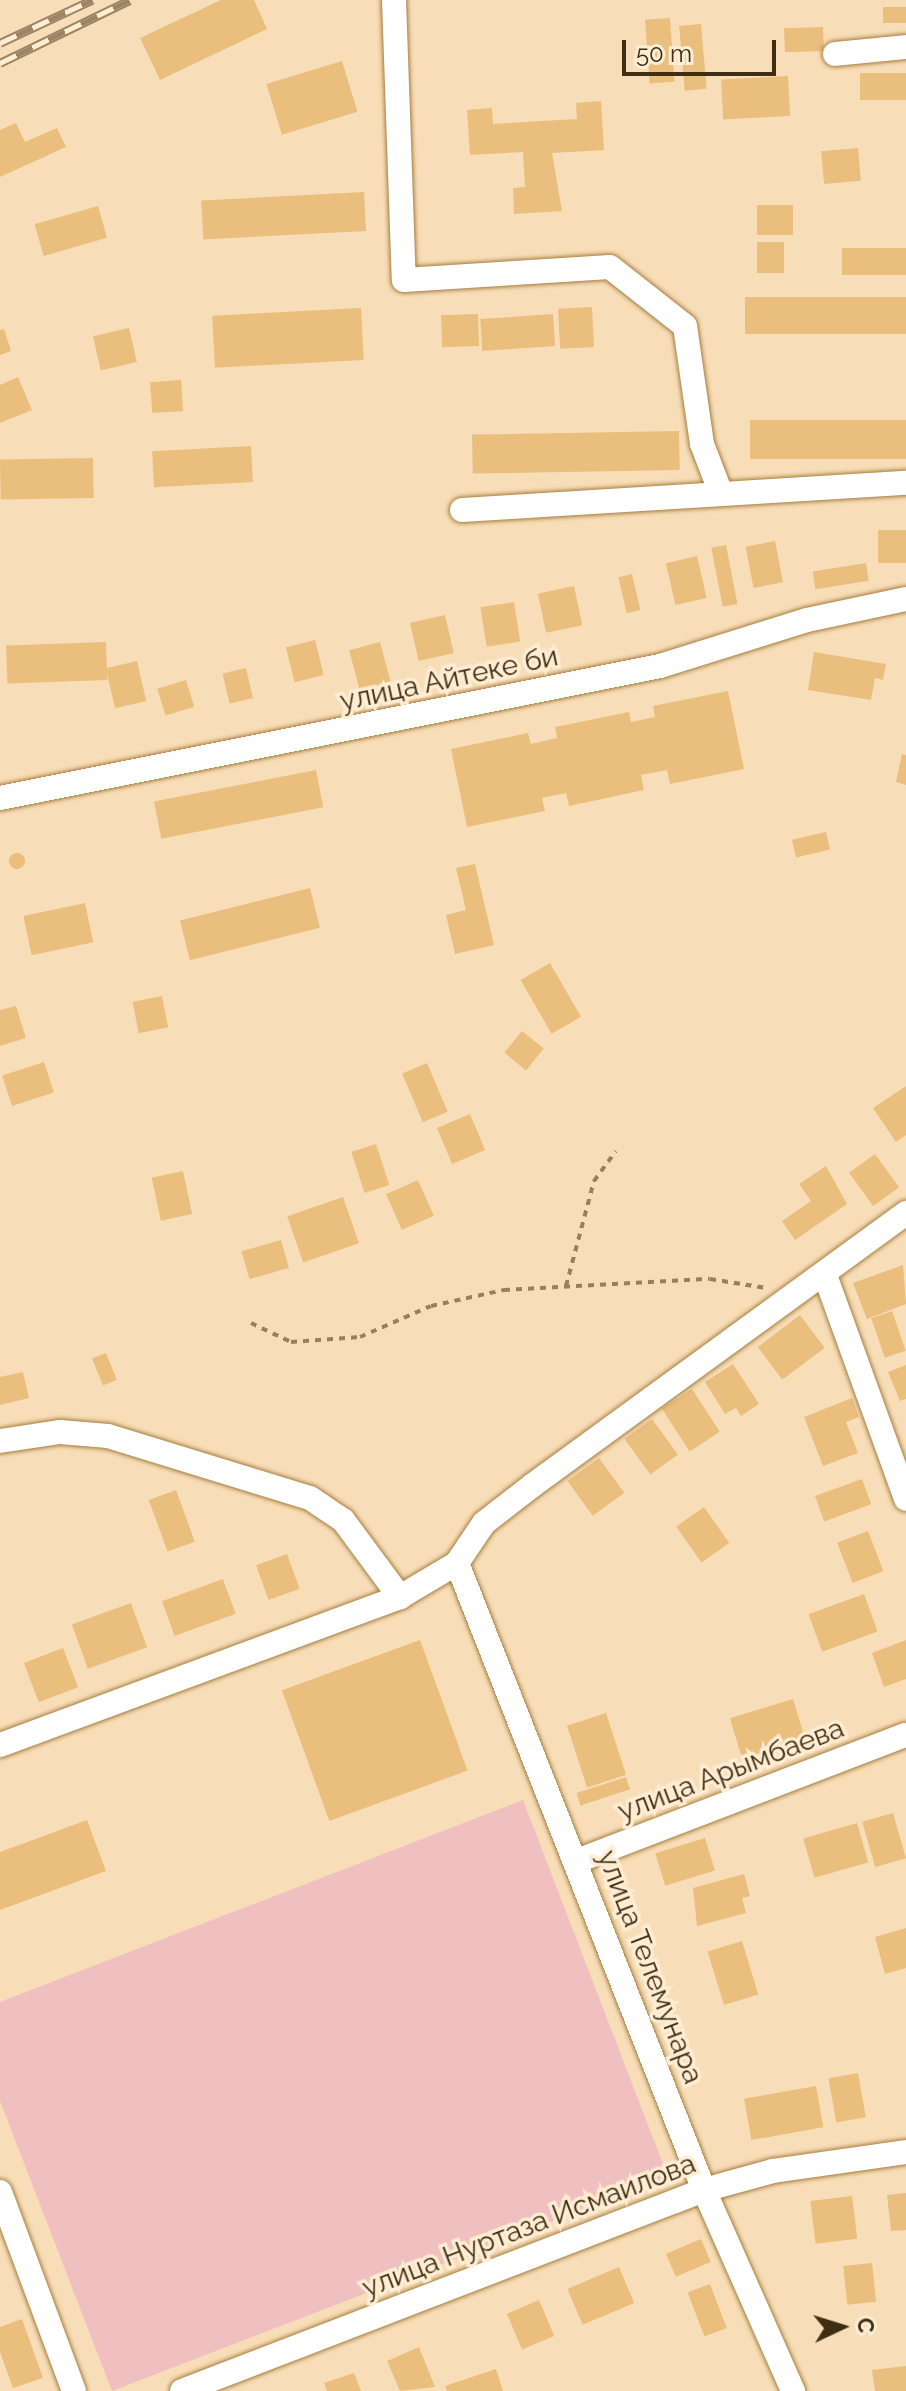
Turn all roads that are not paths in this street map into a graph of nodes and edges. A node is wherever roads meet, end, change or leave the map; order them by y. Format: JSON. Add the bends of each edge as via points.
{"nodes":[{"id":1,"x":394,"y":0,"type":"edge"},
{"id":2,"x":906,"y":47,"type":"edge"},
{"id":3,"x":835,"y":54,"type":"dead end"},
{"id":4,"x":906,"y":483,"type":"edge"},
{"id":5,"x":720,"y":491,"type":"junction"},
{"id":6,"x":462,"y":510,"type":"dead end"},
{"id":7,"x":906,"y":599,"type":"edge"},
{"id":8,"x":0,"y":798,"type":"edge"},
{"id":9,"x":906,"y":1213,"type":"edge"},
{"id":10,"x":825,"y":1275,"type":"junction"},
{"id":11,"x":0,"y":1441,"type":"edge"},
{"id":12,"x":906,"y":1499,"type":"edge"},
{"id":13,"x":457,"y":1563,"type":"junction"},
{"id":14,"x":400,"y":1597,"type":"junction"},
{"id":15,"x":906,"y":1735,"type":"edge"},
{"id":16,"x":0,"y":1745,"type":"edge"},
{"id":17,"x":577,"y":1861,"type":"junction"},
{"id":18,"x":906,"y":2152,"type":"edge"},
{"id":19,"x":704,"y":2190,"type":"junction"},
{"id":20,"x":0,"y":2192,"type":"edge"},
{"id":21,"x":74,"y":2391,"type":"edge"},
{"id":22,"x":182,"y":2391,"type":"edge"},
{"id":23,"x":793,"y":2391,"type":"edge"}],
"edges":[{"from":1,"to":5,"type":"street","via":[[404,280],[610,267],[685,326],[702,444]]},
{"from":2,"to":3,"type":"street"},
{"from":4,"to":5,"type":"street"},
{"from":5,"to":6,"type":"street"},
{"from":7,"to":8,"type":"street","name":"улица Айтеке би","via":[[807,620],[660,666]]},
{"from":9,"to":10,"type":"street"},
{"from":10,"to":12,"type":"street"},
{"from":10,"to":13,"type":"street","via":[[484,1523]]},
{"from":11,"to":14,"type":"street","via":[[60,1432],[108,1436],[310,1498],[343,1520]]},
{"from":13,"to":14,"type":"street"},
{"from":13,"to":17,"type":"street","name":"улица Телемунара"},
{"from":14,"to":16,"type":"street"},
{"from":15,"to":17,"type":"street","name":"улица Арымбаева"},
{"from":17,"to":19,"type":"street","name":"улица Телемунара"},
{"from":18,"to":19,"type":"street","name":"улица Нуртаза Исмаилова","via":[[773,2171]]},
{"from":19,"to":22,"type":"street","name":"улица Нуртаза Исмаилова"},
{"from":19,"to":23,"type":"street","name":"улица Телемунара"},
{"from":20,"to":21,"type":"street"}]}
